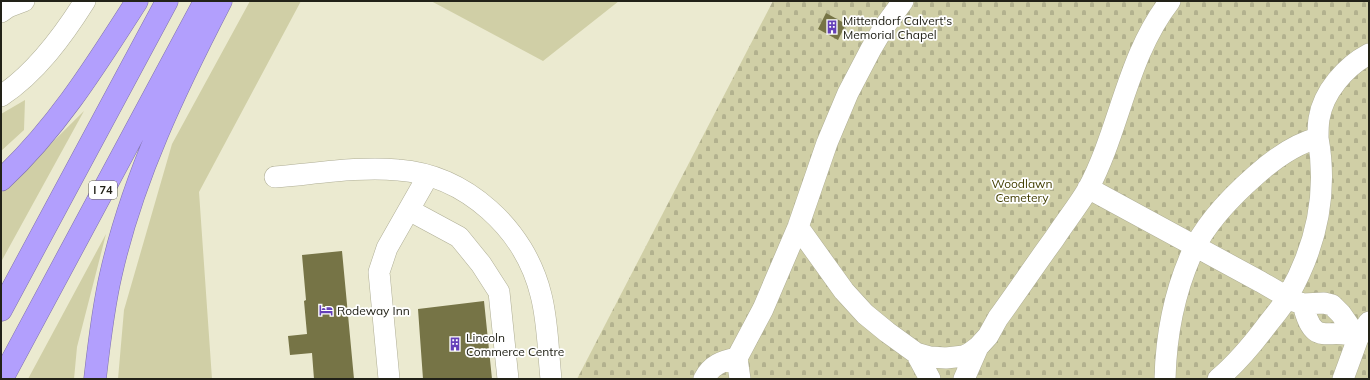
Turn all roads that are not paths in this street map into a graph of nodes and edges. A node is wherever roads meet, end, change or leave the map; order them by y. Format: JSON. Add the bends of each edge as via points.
{"nodes":[{"id":1,"x":24,"y":1,"type":"edge"},
{"id":2,"x":85,"y":1,"type":"edge"},
{"id":3,"x":137,"y":1,"type":"edge"},
{"id":4,"x":167,"y":1,"type":"edge"},
{"id":5,"x":205,"y":1,"type":"edge"},
{"id":6,"x":221,"y":1,"type":"edge"},
{"id":7,"x":903,"y":1,"type":"edge"},
{"id":8,"x":1170,"y":1,"type":"edge"},
{"id":9,"x":1,"y":12,"type":"edge"},
{"id":10,"x":1369,"y":54,"type":"edge"},
{"id":11,"x":1,"y":96,"type":"edge"},
{"id":12,"x":1318,"y":138,"type":"junction"},
{"id":13,"x":428,"y":176,"type":"junction"},
{"id":14,"x":275,"y":177,"type":"dead end"},
{"id":15,"x":1,"y":180,"type":"edge"},
{"id":16,"x":1088,"y":188,"type":"junction"},
{"id":17,"x":409,"y":210,"type":"junction"},
{"id":18,"x":798,"y":227,"type":"junction"},
{"id":19,"x":1195,"y":247,"type":"junction"},
{"id":20,"x":1296,"y":301,"type":"junction"},
{"id":21,"x":1,"y":310,"type":"edge"},
{"id":22,"x":1359,"y":332,"type":"edge"},
{"id":23,"x":978,"y":347,"type":"junction"},
{"id":24,"x":916,"y":353,"type":"junction"},
{"id":25,"x":737,"y":358,"type":"junction"},
{"id":26,"x":2,"y":379,"type":"edge"},
{"id":27,"x":95,"y":379,"type":"edge"},
{"id":28,"x":389,"y":379,"type":"edge"},
{"id":29,"x":508,"y":379,"type":"edge"},
{"id":30,"x":550,"y":379,"type":"edge"},
{"id":31,"x":704,"y":379,"type":"edge"},
{"id":32,"x":740,"y":379,"type":"edge"},
{"id":33,"x":930,"y":379,"type":"edge"},
{"id":34,"x":964,"y":379,"type":"edge"},
{"id":35,"x":1164,"y":379,"type":"edge"},
{"id":36,"x":1218,"y":379,"type":"edge"},
{"id":37,"x":1343,"y":379,"type":"edge"}],
"edges":[{"from":1,"to":9,"type":"street"},
{"from":2,"to":11,"type":"street","via":[[54,46],[31,71]]},
{"from":3,"to":15,"type":"highway","via":[[58,119]]},
{"from":4,"to":21,"type":"highway","number":"I 74"},
{"from":5,"to":26,"type":"highway","number":"I 74"},
{"from":6,"to":27,"type":"highway","via":[[165,115],[143,167],[125,221],[111,274]]},
{"from":7,"to":18,"type":"street","via":[[874,43],[848,92]]},
{"from":8,"to":16,"type":"street","via":[[1151,29],[1140,54]]},
{"from":10,"to":12,"type":"street","via":[[1345,72],[1331,89],[1319,118]]},
{"from":12,"to":19,"type":"street","via":[[1291,148],[1245,184],[1205,230]]},
{"from":12,"to":20,"type":"street","via":[[1322,195],[1318,221],[1301,271]]},
{"from":13,"to":14,"type":"street","via":[[377,168]]},
{"from":13,"to":17,"type":"street"},
{"from":13,"to":30,"type":"street","via":[[463,191],[482,203],[515,238],[527,258],[541,296]]},
{"from":16,"to":19,"type":"street"},
{"from":16,"to":23,"type":"street"},
{"from":17,"to":28,"type":"street","via":[[387,248],[379,272]]},
{"from":17,"to":29,"type":"street","via":[[459,237],[499,292]]},
{"from":18,"to":24,"type":"street","via":[[844,291],[865,314]]},
{"from":18,"to":25,"type":"street","via":[[763,309]]},
{"from":19,"to":20,"type":"street"},
{"from":19,"to":35,"type":"street","via":[[1170,324]]},
{"from":20,"to":22,"type":"street","via":[[1332,305],[1350,327]]},
{"from":20,"to":22,"type":"street","via":[[1315,331],[1328,335]]},
{"from":20,"to":36,"type":"street"},
{"from":22,"to":37,"type":"street"},
{"from":23,"to":24,"type":"street","via":[[964,356],[946,358]]},
{"from":23,"to":34,"type":"street"},
{"from":24,"to":33,"type":"street"},
{"from":25,"to":31,"type":"street","via":[[725,360],[714,366]]},
{"from":25,"to":32,"type":"street"}]}
